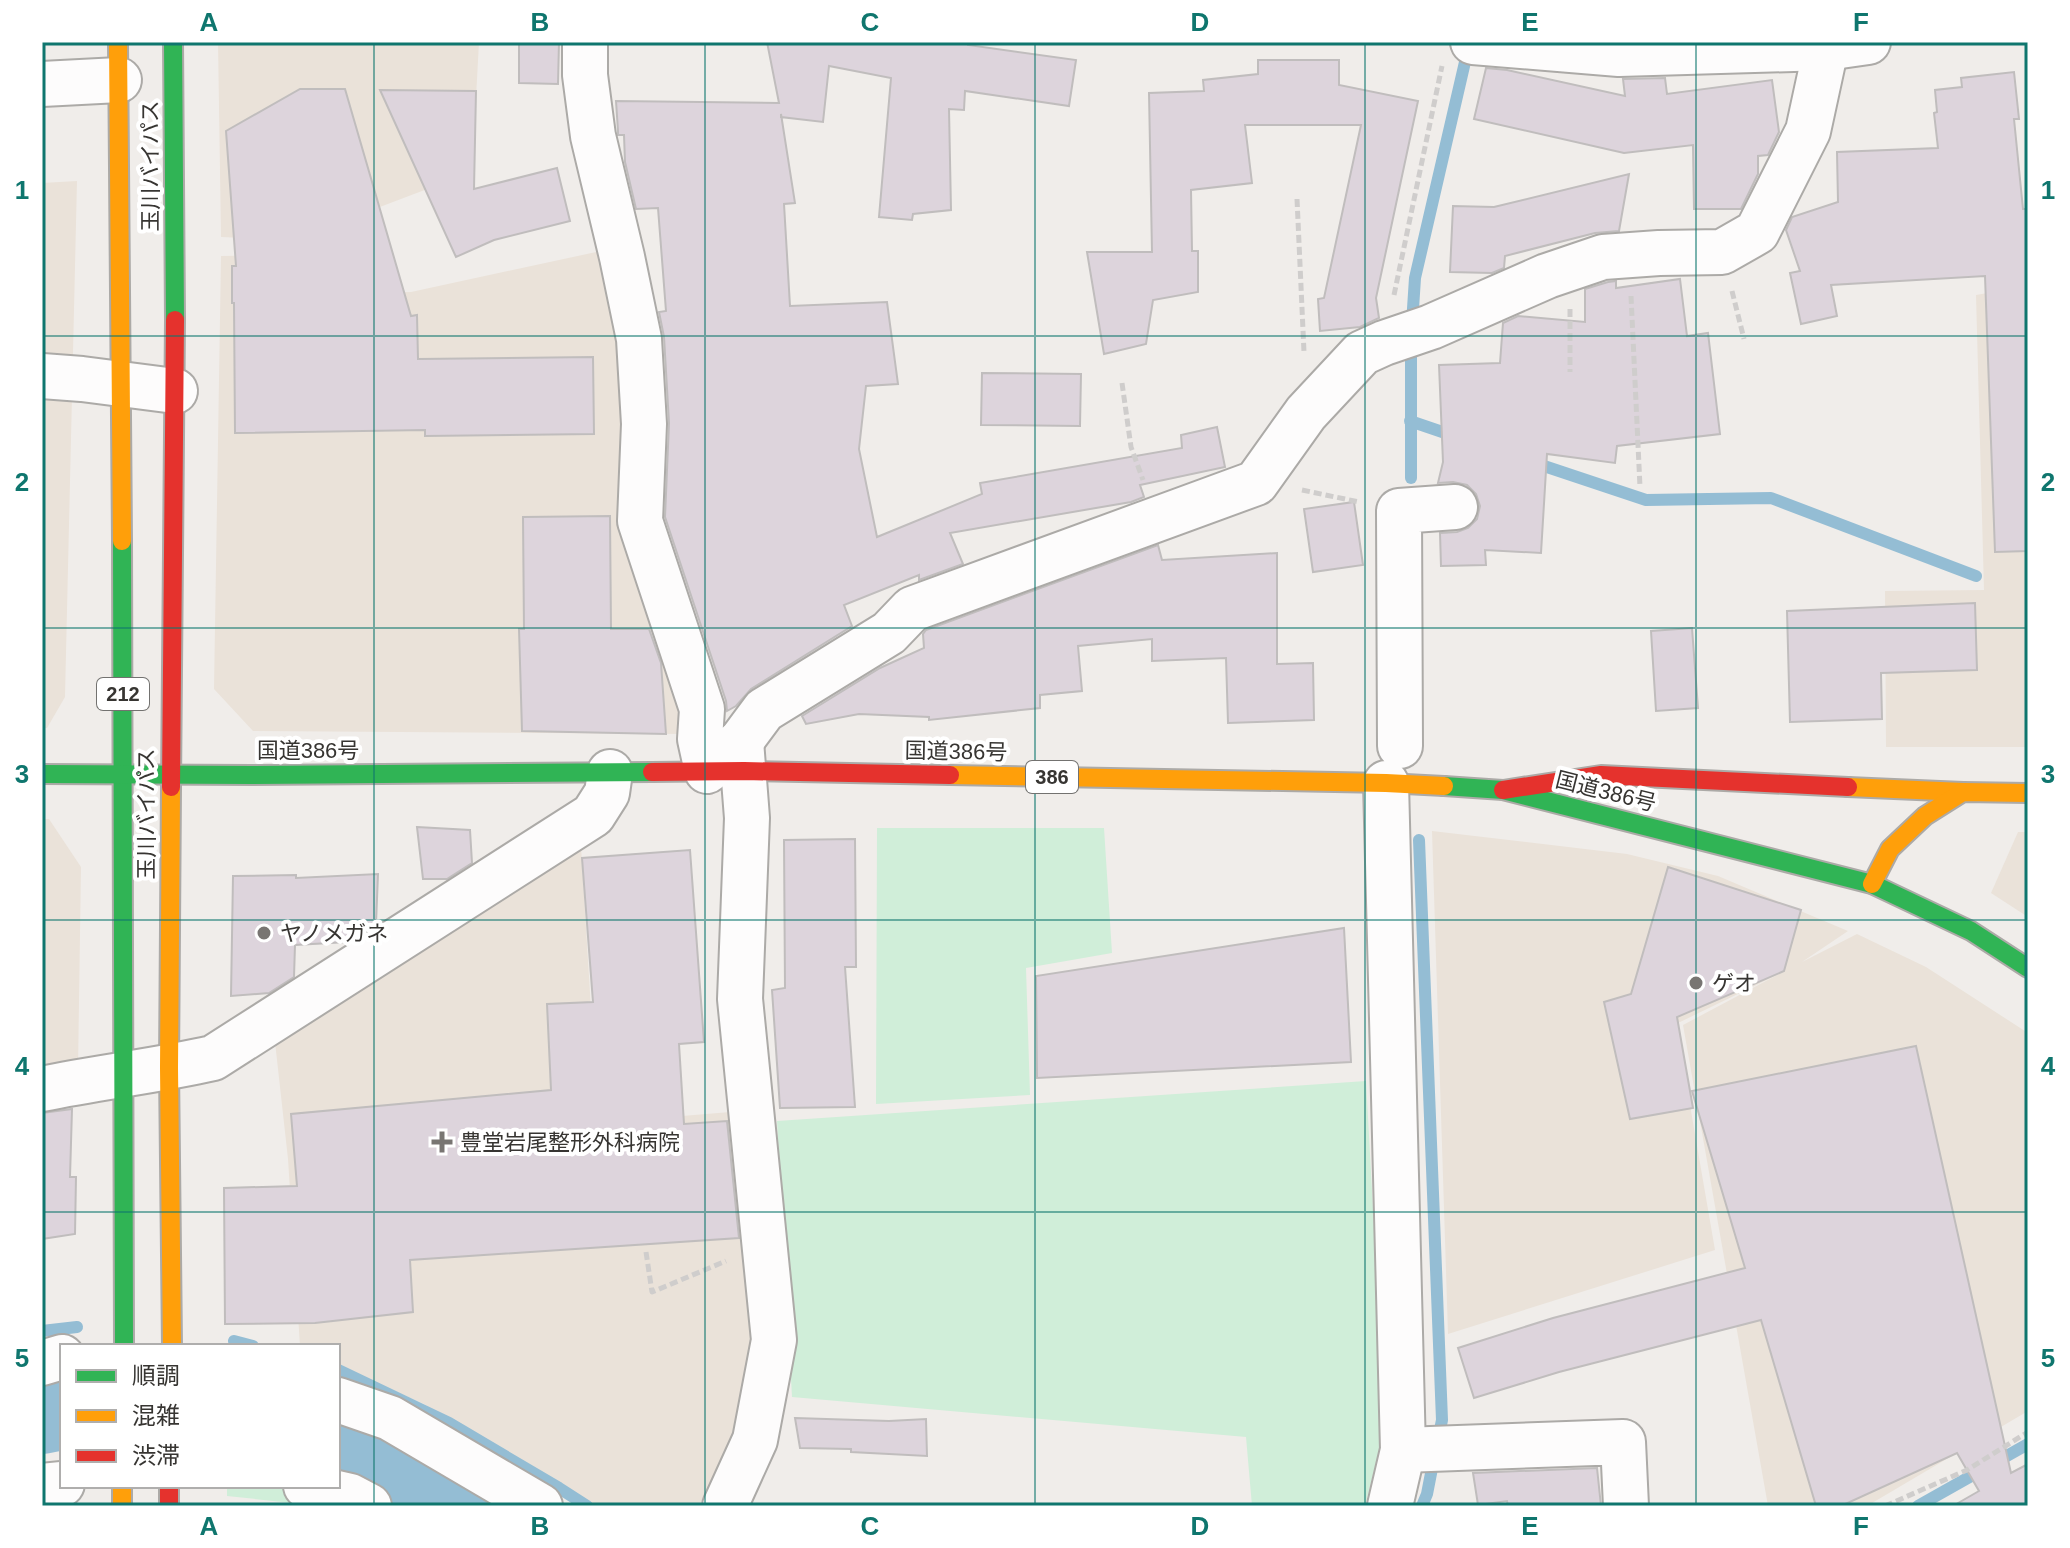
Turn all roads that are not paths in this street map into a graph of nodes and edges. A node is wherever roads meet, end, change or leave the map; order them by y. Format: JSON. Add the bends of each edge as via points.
{"nodes":[{"id":1,"x":173,"y":42,"type":"edge"},
{"id":2,"x":585,"y":42,"type":"edge"},
{"id":3,"x":1845,"y":44,"type":"edge"},
{"id":4,"x":1469,"y":48,"type":"edge"},
{"id":5,"x":118,"y":61,"type":"edge"},
{"id":6,"x":42,"y":84,"type":"edge"},
{"id":7,"x":42,"y":376,"type":"edge"},
{"id":8,"x":119,"y":383,"type":"junction"},
{"id":9,"x":175,"y":391,"type":"junction"},
{"id":10,"x":1455,"y":507,"type":"dead end"},
{"id":11,"x":731,"y":761,"type":"junction"},
{"id":12,"x":1393,"y":764,"type":"junction"},
{"id":13,"x":610,"y":772,"type":"junction"},
{"id":14,"x":42,"y":774,"type":"edge"},
{"id":15,"x":123,"y":774,"type":"junction"},
{"id":16,"x":170,"y":774,"type":"junction"},
{"id":17,"x":1503,"y":790,"type":"junction"},
{"id":18,"x":1963,"y":792,"type":"junction"},
{"id":19,"x":2028,"y":793,"type":"edge"},
{"id":20,"x":1872,"y":884,"type":"junction"},
{"id":21,"x":2028,"y":968,"type":"edge"},
{"id":22,"x":169,"y":1068,"type":"junction"},
{"id":23,"x":123,"y":1074,"type":"junction"},
{"id":24,"x":42,"y":1089,"type":"edge"},
{"id":25,"x":124,"y":1344,"type":"edge"},
{"id":26,"x":172,"y":1344,"type":"edge"},
{"id":27,"x":340,"y":1401,"type":"edge"},
{"id":28,"x":1428,"y":1449,"type":"junction"},
{"id":29,"x":315,"y":1488,"type":"edge"},
{"id":30,"x":369,"y":1506,"type":"edge"},
{"id":31,"x":540,"y":1506,"type":"edge"},
{"id":32,"x":725,"y":1506,"type":"edge"},
{"id":33,"x":1390,"y":1506,"type":"edge"},
{"id":34,"x":1626,"y":1506,"type":"edge"}],
"edges":[{"from":1,"to":9,"type":"main road","name":"玉川バイパス","number":"212"},
{"from":2,"to":11,"type":"street","via":[[593,136],[639,339],[644,424],[640,521],[702,709],[700,739]]},
{"from":3,"to":4,"type":"street","via":[[1619,54]]},
{"from":3,"to":11,"type":"street","via":[[1757,232],[1722,252],[1603,257],[1362,353],[1306,413],[1256,483],[912,609],[889,633],[764,710]]},
{"from":5,"to":6,"type":"street"},
{"from":5,"to":8,"type":"main road","name":"玉川バイパス","number":"212"},
{"from":7,"to":8,"type":"street"},
{"from":8,"to":9,"type":"street"},
{"from":8,"to":15,"type":"main road","name":"玉川バイパス","number":"212"},
{"from":9,"to":16,"type":"main road","name":"玉川バイパス","number":"212"},
{"from":10,"to":12,"type":"street","via":[[1399,511]]},
{"from":11,"to":12,"type":"main road","name":"国道386号","number":"386"},
{"from":11,"to":13,"type":"main road","name":"国道386号","number":"386"},
{"from":11,"to":32,"type":"street","via":[[747,818],[740,999],[774,1340],[755,1440]]},
{"from":12,"to":17,"type":"main road","name":"国道386号","number":"386"},
{"from":12,"to":28,"type":"street"},
{"from":13,"to":16,"type":"main road","name":"国道386号","number":"386"},
{"from":13,"to":22,"type":"street","via":[[607,793],[593,815],[213,1058]]},
{"from":14,"to":15,"type":"main road","name":"国道386号","number":"386"},
{"from":15,"to":16,"type":"main road","name":"国道386号","number":"386"},
{"from":15,"to":23,"type":"main road","name":"玉川バイパス","number":"212"},
{"from":16,"to":22,"type":"main road","name":"玉川バイパス","number":"212"},
{"from":17,"to":18,"type":"main road","via":[[1601,775]]},
{"from":17,"to":20,"type":"main road","name":"国道386号","number":"386"},
{"from":18,"to":19,"type":"main road"},
{"from":18,"to":20,"type":"main road","via":[[1925,816],[1890,849]]},
{"from":20,"to":21,"type":"main road","name":"国道386号","number":"386","via":[[1971,931]]},
{"from":22,"to":23,"type":"street"},
{"from":22,"to":26,"type":"main road","name":"玉川バイパス","number":"212"},
{"from":23,"to":24,"type":"street"},
{"from":23,"to":25,"type":"main road","name":"玉川バイパス","number":"212"},
{"from":27,"to":31,"type":"street","via":[[390,1418]]},
{"from":28,"to":33,"type":"street"},
{"from":28,"to":34,"type":"street","via":[[1623,1442]]},
{"from":29,"to":30,"type":"street"}]}
